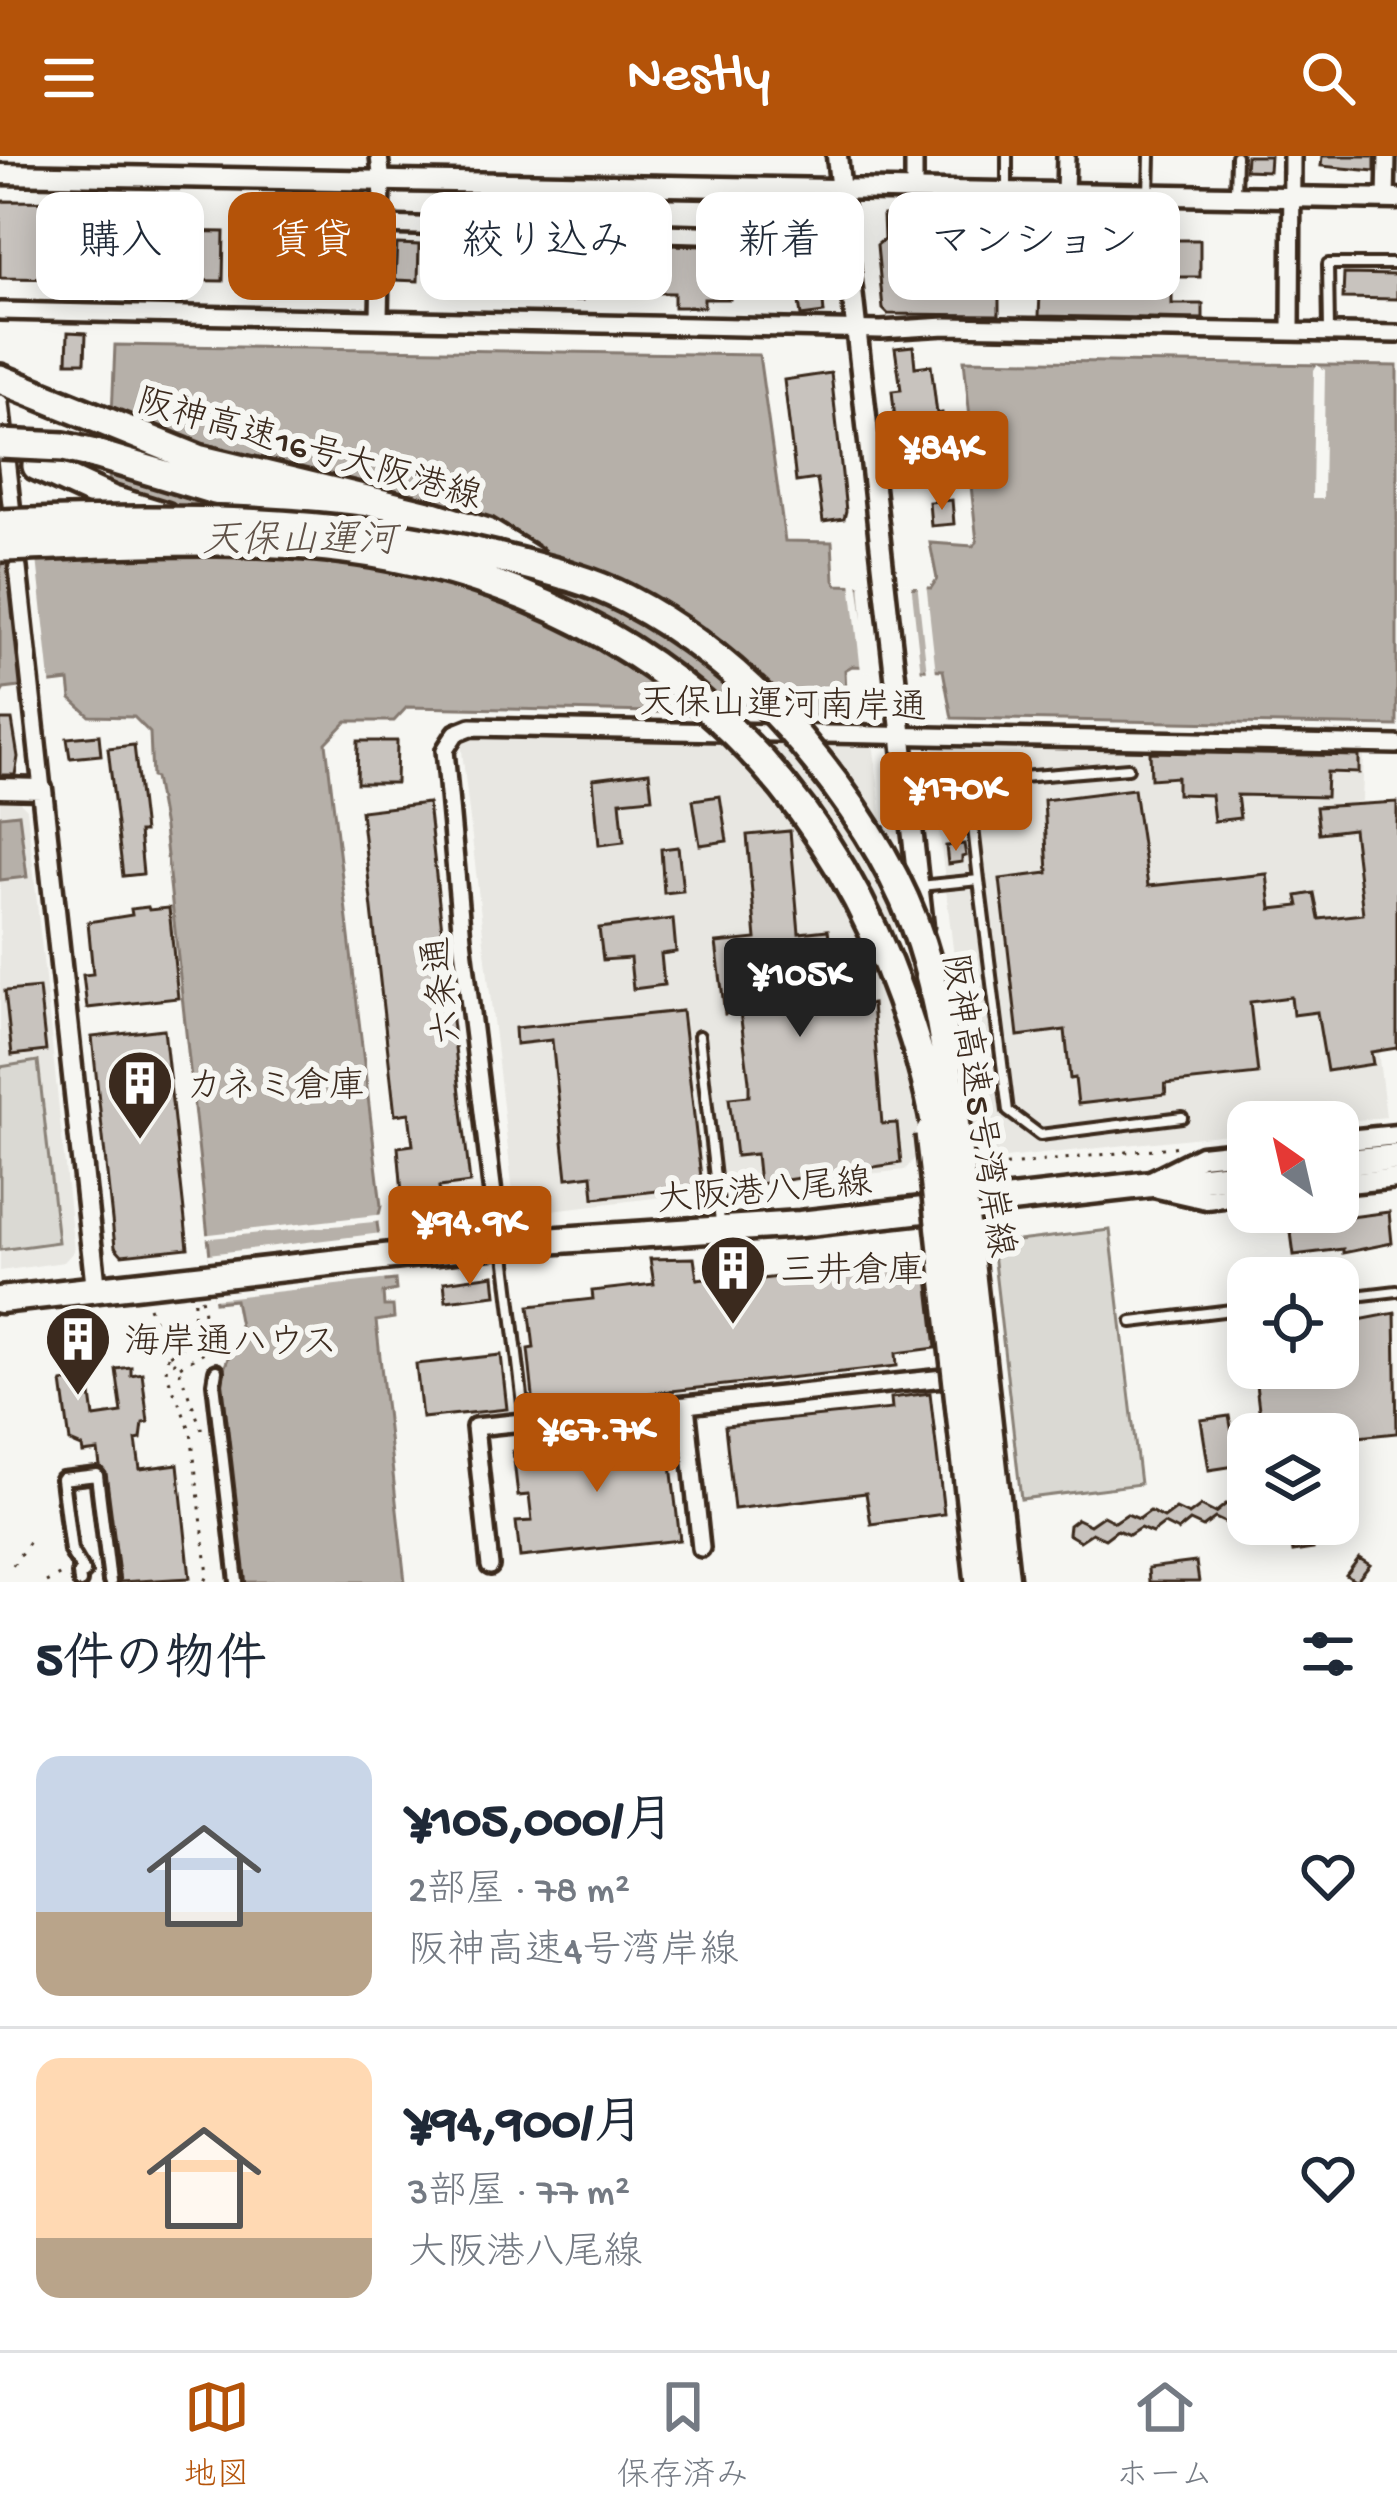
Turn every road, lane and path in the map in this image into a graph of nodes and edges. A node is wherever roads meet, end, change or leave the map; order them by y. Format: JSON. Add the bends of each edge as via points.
{"nodes":[{"id":1,"x":380,"y":156,"type":"edge"},
{"id":2,"x":837,"y":156,"type":"edge"},
{"id":3,"x":914,"y":156,"type":"edge"},
{"id":4,"x":1007,"y":156,"type":"edge"},
{"id":5,"x":1066,"y":156,"type":"edge"},
{"id":6,"x":1150,"y":156,"type":"edge"},
{"id":7,"x":1236,"y":156,"type":"edge"},
{"id":8,"x":1292,"y":156,"type":"edge"},
{"id":9,"x":1387,"y":156,"type":"edge"},
{"id":10,"x":11,"y":168,"type":"edge"},
{"id":11,"x":382,"y":182,"type":"junction"},
{"id":12,"x":840,"y":190,"type":"junction"},
{"id":13,"x":914,"y":191,"type":"junction"},
{"id":14,"x":382,"y":192,"type":"edge"},
{"id":15,"x":960,"y":192,"type":"edge"},
{"id":16,"x":1006,"y":192,"type":"edge"},
{"id":17,"x":1065,"y":192,"type":"edge"},
{"id":18,"x":1149,"y":192,"type":"edge"},
{"id":19,"x":1180,"y":196,"type":"edge"},
{"id":20,"x":1235,"y":197,"type":"junction"},
{"id":21,"x":1291,"y":198,"type":"junction"},
{"id":22,"x":1392,"y":199,"type":"edge"},
{"id":23,"x":396,"y":225,"type":"edge"},
{"id":24,"x":696,"y":234,"type":"edge"},
{"id":25,"x":1397,"y":264,"type":"edge"},
{"id":26,"x":379,"y":300,"type":"edge"},
{"id":27,"x":853,"y":300,"type":"edge"},
{"id":28,"x":0,"y":311,"type":"edge"},
{"id":29,"x":379,"y":317,"type":"junction"},
{"id":30,"x":856,"y":329,"type":"junction"},
{"id":31,"x":1292,"y":332,"type":"junction"},
{"id":32,"x":1329,"y":333,"type":"junction"},
{"id":33,"x":1397,"y":334,"type":"edge"},
{"id":34,"x":0,"y":379,"type":"edge"},
{"id":35,"x":0,"y":403,"type":"edge"},
{"id":36,"x":0,"y":435,"type":"edge"},
{"id":37,"x":0,"y":444,"type":"edge"},
{"id":38,"x":37,"y":466,"type":"junction"},
{"id":39,"x":5,"y":535,"type":"edge"},
{"id":40,"x":531,"y":560,"type":"junction"},
{"id":41,"x":456,"y":733,"type":"joint"},
{"id":42,"x":901,"y":734,"type":"junction"},
{"id":43,"x":1397,"y":745,"type":"edge"},
{"id":44,"x":1128,"y":768,"type":"dead end"},
{"id":45,"x":0,"y":788,"type":"edge"},
{"id":46,"x":42,"y":788,"type":"junction"},
{"id":47,"x":979,"y":880,"type":"junction"},
{"id":48,"x":919,"y":886,"type":"junction"},
{"id":49,"x":699,"y":1036,"type":"dead end"},
{"id":50,"x":1182,"y":1117,"type":"dead end"},
{"id":51,"x":1397,"y":1135,"type":"edge"},
{"id":52,"x":1359,"y":1139,"type":"edge"},
{"id":53,"x":1178,"y":1147,"type":"dead end"},
{"id":54,"x":1227,"y":1153,"type":"edge"},
{"id":55,"x":1397,"y":1157,"type":"edge"},
{"id":56,"x":975,"y":1158,"type":"dead end"},
{"id":57,"x":1359,"y":1161,"type":"edge"},
{"id":58,"x":1227,"y":1175,"type":"edge"},
{"id":59,"x":1397,"y":1178,"type":"edge"},
{"id":60,"x":1359,"y":1182,"type":"edge"},
{"id":61,"x":1143,"y":1184,"type":"junction"},
{"id":62,"x":1227,"y":1196,"type":"edge"},
{"id":63,"x":956,"y":1206,"type":"junction"},
{"id":64,"x":721,"y":1229,"type":"junction"},
{"id":65,"x":501,"y":1244,"type":"junction"},
{"id":66,"x":206,"y":1287,"type":"junction"},
{"id":67,"x":97,"y":1289,"type":"junction"},
{"id":68,"x":1397,"y":1291,"type":"edge"},
{"id":69,"x":1359,"y":1296,"type":"edge"},
{"id":70,"x":0,"y":1300,"type":"edge"},
{"id":71,"x":194,"y":1300,"type":"dead end"},
{"id":72,"x":149,"y":1307,"type":"dead end"},
{"id":73,"x":1227,"y":1311,"type":"edge"},
{"id":74,"x":1132,"y":1322,"type":"dead end"},
{"id":75,"x":164,"y":1345,"type":"junction"},
{"id":76,"x":204,"y":1352,"type":"dead end"},
{"id":77,"x":168,"y":1355,"type":"junction"},
{"id":78,"x":178,"y":1367,"type":"junction"},
{"id":79,"x":216,"y":1371,"type":"dead end"},
{"id":80,"x":972,"y":1375,"type":"junction"},
{"id":81,"x":686,"y":1405,"type":"junction"},
{"id":82,"x":525,"y":1421,"type":"junction"},
{"id":83,"x":211,"y":1453,"type":"dead end"},
{"id":84,"x":30,"y":1540,"type":"dead end"},
{"id":85,"x":701,"y":1548,"type":"dead end"},
{"id":86,"x":14,"y":1565,"type":"dead end"},
{"id":87,"x":490,"y":1566,"type":"dead end"},
{"id":88,"x":63,"y":1573,"type":"dead end"},
{"id":89,"x":46,"y":1582,"type":"edge"},
{"id":90,"x":80,"y":1582,"type":"edge"},
{"id":91,"x":110,"y":1582,"type":"edge"},
{"id":92,"x":205,"y":1582,"type":"edge"},
{"id":93,"x":237,"y":1582,"type":"edge"},
{"id":94,"x":987,"y":1582,"type":"edge"},
{"id":95,"x":1007,"y":1582,"type":"edge"}],
"edges":[{"from":1,"to":11,"type":"street"},
{"from":2,"to":12,"type":"street"},
{"from":3,"to":13,"type":"street"},
{"from":4,"to":16,"type":"lane"},
{"from":5,"to":17,"type":"street"},
{"from":6,"to":18,"type":"lane"},
{"from":7,"to":20,"type":"lane"},
{"from":8,"to":21,"type":"street"},
{"from":9,"to":22,"type":"street"},
{"from":10,"to":11,"type":"street"},
{"from":11,"to":12,"type":"street"},
{"from":11,"to":14,"type":"street"},
{"from":12,"to":13,"type":"street"},
{"from":13,"to":15,"type":"street"},
{"from":19,"to":20,"type":"street"},
{"from":20,"to":21,"type":"street"},
{"from":21,"to":22,"type":"street"},
{"from":21,"to":31,"type":"street"},
{"from":23,"to":24,"type":"street"},
{"from":25,"to":32,"type":"lane","via":[[1328,264]]},
{"from":26,"to":29,"type":"street"},
{"from":27,"to":30,"type":"street"},
{"from":28,"to":29,"type":"street"},
{"from":29,"to":30,"type":"street"},
{"from":30,"to":31,"type":"street"},
{"from":30,"to":42,"type":"street"},
{"from":31,"to":32,"type":"street"},
{"from":32,"to":33,"type":"street"},
{"from":34,"to":40,"type":"highway","name":"阪神高速16号大阪港線","via":[[197,459],[433,516],[487,533]]},
{"from":35,"to":39,"type":"street"},
{"from":36,"to":38,"type":"highway","bridge":true},
{"from":37,"to":38,"type":"highway"},
{"from":37,"to":40,"type":"highway","bridge":true,"via":[[80,450],[263,502]]},
{"from":38,"to":94,"type":"highway","bridge":true,"via":[[158,515],[410,566],[536,608],[665,680],[740,746],[808,829],[874,949],[914,1062],[932,1141]]},
{"from":39,"to":46,"type":"street"},
{"from":39,"to":94,"type":"highway","name":"阪神高速5号湾岸線","bridge":true,"via":[[324,547],[432,566],[584,622],[668,674],[745,740],[841,869],[888,963],[921,1058],[938,1139]]},
{"from":39,"to":95,"type":"highway","name":"阪神高速5号湾岸線","bridge":true,"via":[[201,522],[352,529],[508,560],[625,598],[707,651],[780,716],[853,809],[922,947],[946,1058]]},
{"from":40,"to":95,"type":"highway","bridge":true,"via":[[658,624],[771,715],[859,827],[915,937],[958,1129]]},
{"from":41,"to":42,"type":"street","name":"天保山運河南岸通"},
{"from":41,"to":65,"type":"street","name":"六条通","via":[[445,750]]},
{"from":42,"to":43,"type":"street","name":"天保山運河南岸通"},
{"from":42,"to":48,"type":"street"},
{"from":44,"to":47,"type":"lane","via":[[1010,778],[996,796],[970,801]]},
{"from":45,"to":46,"type":"street"},
{"from":46,"to":67,"type":"street"},
{"from":47,"to":48,"type":"lane"},
{"from":47,"to":50,"type":"lane","via":[[1007,1111],[1040,1136]]},
{"from":48,"to":63,"type":"street"},
{"from":49,"to":64,"type":"lane"},
{"from":51,"to":52,"type":"street"},
{"from":53,"to":56,"type":"path","via":[[991,1167]]},
{"from":54,"to":61,"type":"street","via":[[1201,1156]]},
{"from":55,"to":57,"type":"main road"},
{"from":58,"to":61,"type":"main road","name":"大阪港八尾線"},
{"from":59,"to":60,"type":"street"},
{"from":61,"to":62,"type":"street"},
{"from":61,"to":63,"type":"main road","name":"大阪港八尾線"},
{"from":63,"to":64,"type":"main road","name":"大阪港八尾線"},
{"from":63,"to":80,"type":"street"},
{"from":64,"to":65,"type":"main road","name":"大阪港八尾線"},
{"from":65,"to":66,"type":"main road","name":"大阪港八尾線"},
{"from":65,"to":82,"type":"lane"},
{"from":66,"to":67,"type":"main road","name":"大阪港八尾線"},
{"from":66,"to":77,"type":"path","via":[[202,1331]]},
{"from":67,"to":70,"type":"main road","name":"大阪港八尾線"},
{"from":68,"to":69,"type":"lane"},
{"from":71,"to":75,"type":"path","via":[[193,1326]]},
{"from":72,"to":75,"type":"path"},
{"from":73,"to":74,"type":"lane"},
{"from":75,"to":77,"type":"path"},
{"from":76,"to":78,"type":"path"},
{"from":77,"to":78,"type":"path"},
{"from":77,"to":92,"type":"path","via":[[166,1372],[191,1432]]},
{"from":78,"to":83,"type":"path"},
{"from":79,"to":93,"type":"street"},
{"from":80,"to":81,"type":"street"},
{"from":80,"to":94,"type":"street"},
{"from":81,"to":82,"type":"street"},
{"from":81,"to":85,"type":"street"},
{"from":82,"to":87,"type":"street","via":[[475,1426]]},
{"from":84,"to":86,"type":"path"},
{"from":88,"to":89,"type":"path"},
{"from":90,"to":91,"type":"street","via":[[62,1479],[97,1475]]}]}
